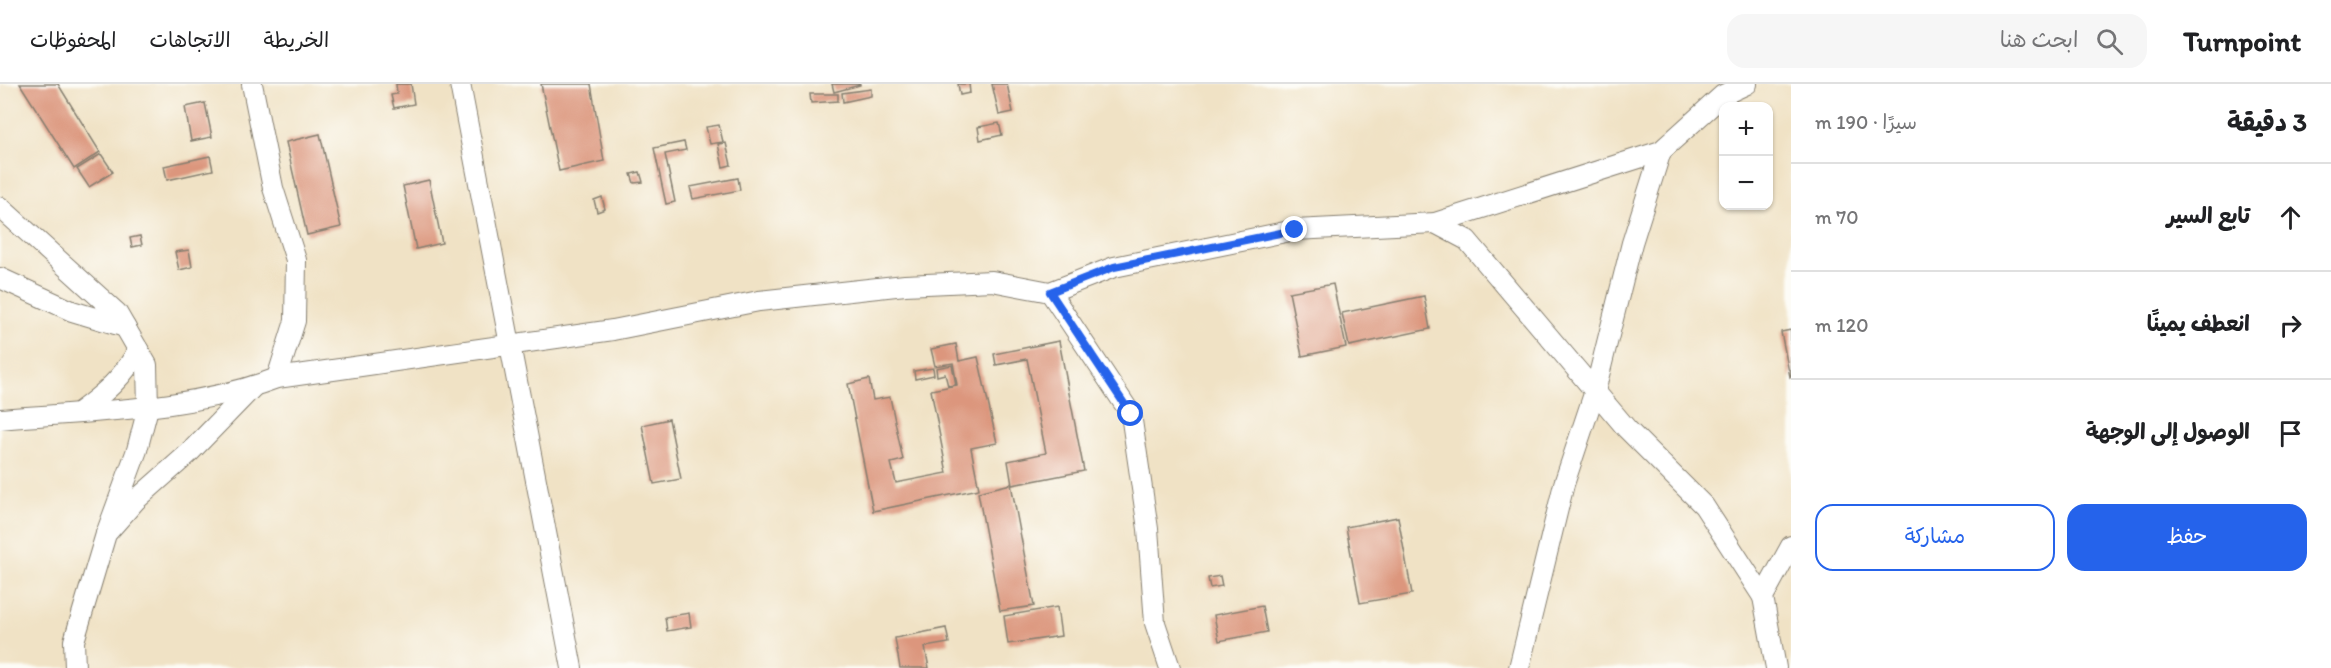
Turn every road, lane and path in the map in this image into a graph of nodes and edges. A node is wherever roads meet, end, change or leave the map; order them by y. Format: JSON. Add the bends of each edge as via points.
{"nodes":[{"id":1,"x":252,"y":84,"type":"edge"},
{"id":2,"x":460,"y":84,"type":"edge"},
{"id":3,"x":1747,"y":84,"type":"edge"},
{"id":4,"x":1726,"y":90,"type":"edge"},
{"id":5,"x":1661,"y":151,"type":"junction"},
{"id":6,"x":0,"y":207,"type":"edge"},
{"id":7,"x":1435,"y":223,"type":"junction"},
{"id":8,"x":0,"y":278,"type":"edge"},
{"id":9,"x":1050,"y":292,"type":"junction"},
{"id":10,"x":125,"y":327,"type":"junction"},
{"id":11,"x":510,"y":344,"type":"junction"},
{"id":12,"x":138,"y":349,"type":"junction"},
{"id":13,"x":277,"y":378,"type":"junction"},
{"id":14,"x":254,"y":386,"type":"junction"},
{"id":15,"x":1595,"y":391,"type":"junction"},
{"id":16,"x":148,"y":408,"type":"junction"},
{"id":17,"x":78,"y":413,"type":"junction"},
{"id":18,"x":0,"y":419,"type":"edge"},
{"id":19,"x":106,"y":534,"type":"junction"},
{"id":20,"x":1791,"y":546,"type":"edge"},
{"id":21,"x":1763,"y":597,"type":"junction"},
{"id":22,"x":75,"y":668,"type":"edge"},
{"id":23,"x":572,"y":668,"type":"edge"},
{"id":24,"x":1170,"y":668,"type":"edge"},
{"id":25,"x":1519,"y":668,"type":"edge"},
{"id":26,"x":1776,"y":668,"type":"edge"}],
"edges":[{"from":1,"to":13,"type":"street","via":[[273,188],[296,260],[295,321]]},
{"from":2,"to":11,"type":"street"},
{"from":3,"to":4,"type":"street"},
{"from":4,"to":5,"type":"street"},
{"from":5,"to":7,"type":"street"},
{"from":5,"to":15,"type":"street","via":[[1632,243]]},
{"from":6,"to":10,"type":"street","via":[[117,313]]},
{"from":7,"to":9,"type":"street","via":[[1295,230],[1114,267]]},
{"from":7,"to":15,"type":"street","via":[[1467,240]]},
{"from":8,"to":10,"type":"street","via":[[72,311]]},
{"from":9,"to":11,"type":"street","via":[[992,281],[905,285],[759,301],[613,330]]},
{"from":9,"to":24,"type":"street","via":[[1131,414],[1148,529],[1155,623]]},
{"from":10,"to":12,"type":"street"},
{"from":11,"to":13,"type":"street"},
{"from":11,"to":23,"type":"street"},
{"from":12,"to":16,"type":"street","via":[[147,365]]},
{"from":12,"to":17,"type":"street","via":[[132,363],[114,383]]},
{"from":13,"to":14,"type":"street"},
{"from":14,"to":16,"type":"street"},
{"from":14,"to":19,"type":"street"},
{"from":15,"to":21,"type":"street","via":[[1704,506]]},
{"from":15,"to":25,"type":"street","via":[[1564,484]]},
{"from":16,"to":17,"type":"street"},
{"from":16,"to":19,"type":"street"},
{"from":17,"to":18,"type":"street"},
{"from":19,"to":22,"type":"street","via":[[74,641]]},
{"from":20,"to":21,"type":"street"},
{"from":21,"to":26,"type":"street"}]}
